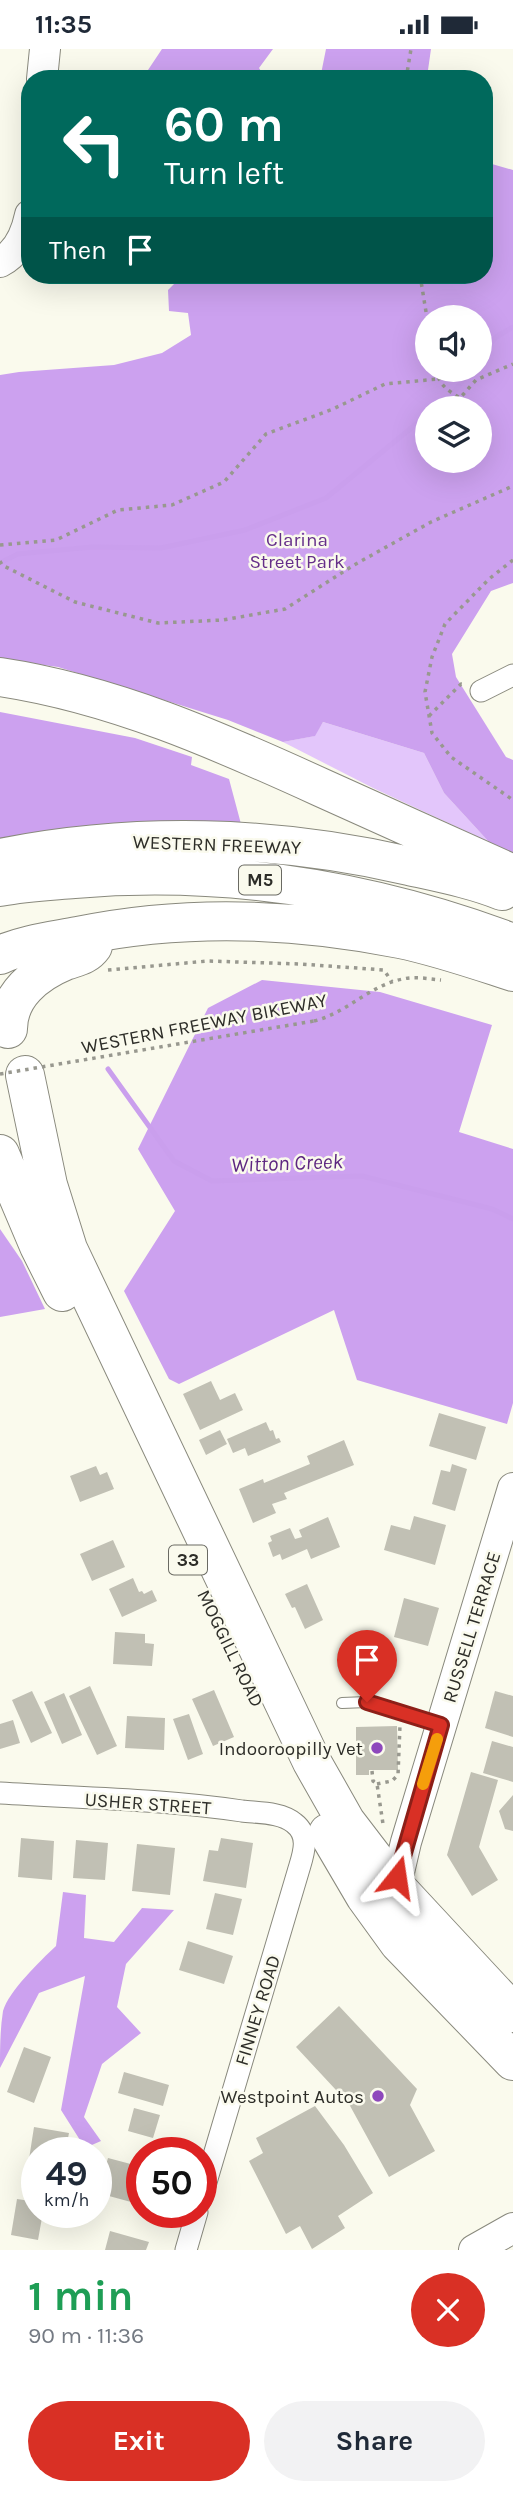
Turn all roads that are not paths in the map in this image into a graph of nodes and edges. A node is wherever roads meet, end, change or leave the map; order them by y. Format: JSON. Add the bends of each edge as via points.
{"nodes":[{"id":1,"x":45,"y":49,"type":"edge"},
{"id":2,"x":43,"y":70,"type":"edge"},
{"id":3,"x":21,"y":241,"type":"edge"},
{"id":4,"x":0,"y":262,"type":"edge"},
{"id":5,"x":21,"y":268,"type":"edge"},
{"id":6,"x":0,"y":282,"type":"edge"},
{"id":7,"x":513,"y":675,"type":"edge"},
{"id":8,"x":0,"y":677,"type":"edge"},
{"id":9,"x":481,"y":691,"type":"road end"},
{"id":10,"x":0,"y":693,"type":"edge"},
{"id":11,"x":175,"y":725,"type":"junction"},
{"id":12,"x":0,"y":857,"type":"edge"},
{"id":13,"x":513,"y":874,"type":"edge"},
{"id":14,"x":0,"y":887,"type":"edge"},
{"id":15,"x":513,"y":896,"type":"edge"},
{"id":16,"x":102,"y":931,"type":"junction"},
{"id":17,"x":513,"y":943,"type":"edge"},
{"id":18,"x":0,"y":955,"type":"edge"},
{"id":19,"x":513,"y":972,"type":"edge"},
{"id":20,"x":4,"y":1020,"type":"edge"},
{"id":21,"x":16,"y":1071,"type":"edge"},
{"id":22,"x":0,"y":1154,"type":"edge"},
{"id":23,"x":0,"y":1201,"type":"edge"},
{"id":24,"x":39,"y":1246,"type":"junction"},
{"id":25,"x":513,"y":1488,"type":"edge"},
{"id":26,"x":342,"y":1703,"type":"dead end"},
{"id":27,"x":441,"y":1725,"type":"junction"},
{"id":28,"x":0,"y":1793,"type":"edge"},
{"id":29,"x":295,"y":1823,"type":"joint"},
{"id":30,"x":395,"y":1887,"type":"junction"},
{"id":31,"x":388,"y":1930,"type":"junction"},
{"id":32,"x":513,"y":2013,"type":"edge"},
{"id":33,"x":513,"y":2061,"type":"edge"},
{"id":34,"x":217,"y":2145,"type":"edge"},
{"id":35,"x":192,"y":2228,"type":"edge"},
{"id":36,"x":513,"y":2228,"type":"edge"},
{"id":37,"x":186,"y":2250,"type":"edge"},
{"id":38,"x":474,"y":2250,"type":"edge"}],
"edges":[{"from":1,"to":2,"type":"main road"},
{"from":3,"to":4,"type":"main road"},
{"from":5,"to":6,"type":"main road"},
{"from":7,"to":9,"type":"street"},
{"from":8,"to":11,"type":"highway","via":[[67,689]]},
{"from":10,"to":11,"type":"highway","via":[[57,699]]},
{"from":11,"to":13,"type":"highway"},
{"from":12,"to":15,"type":"highway","name":"WESTERN FREEWAY","number":"M5","via":[[123,842],[250,841],[371,857]]},
{"from":14,"to":17,"type":"highway","name":"WESTERN FREEWAY","number":"M5","via":[[140,875],[279,882],[373,899]]},
{"from":16,"to":18,"type":"highway"},
{"from":16,"to":19,"type":"highway","via":[[159,923],[287,923],[402,939]]},
{"from":16,"to":20,"type":"highway","via":[[88,953],[54,966],[22,990]]},
{"from":20,"to":21,"type":"highway","name":"MOGGILL ROAD","number":"33"},
{"from":21,"to":30,"type":"highway","name":"MOGGILL ROAD","number":"33","via":[[68,1249],[112,1326],[263,1644],[307,1752],[336,1805]]},
{"from":22,"to":24,"type":"highway","name":"MOGGILL ROAD","number":"33"},
{"from":23,"to":24,"type":"highway","via":[[19,1229]]},
{"from":24,"to":31,"type":"highway","name":"MOGGILL ROAD","number":"33","via":[[265,1719]]},
{"from":25,"to":27,"type":"main road","name":"RUSSELL TERRACE"},
{"from":26,"to":27,"type":"lane","via":[[367,1702]]},
{"from":27,"to":30,"type":"main road","name":"RUSSELL TERRACE"},
{"from":28,"to":29,"type":"street","name":"USHER STREET","via":[[209,1806],[279,1816]]},
{"from":29,"to":34,"type":"street","name":"FINNEY ROAD","via":[[305,1836],[305,1849]]},
{"from":30,"to":31,"type":"main road","name":"RUSSELL TERRACE"},
{"from":30,"to":32,"type":"highway","name":"MOGGILL ROAD","number":"33"},
{"from":31,"to":33,"type":"highway","name":"MOGGILL ROAD","number":"33"},
{"from":35,"to":37,"type":"street"},
{"from":36,"to":38,"type":"main road"}]}
